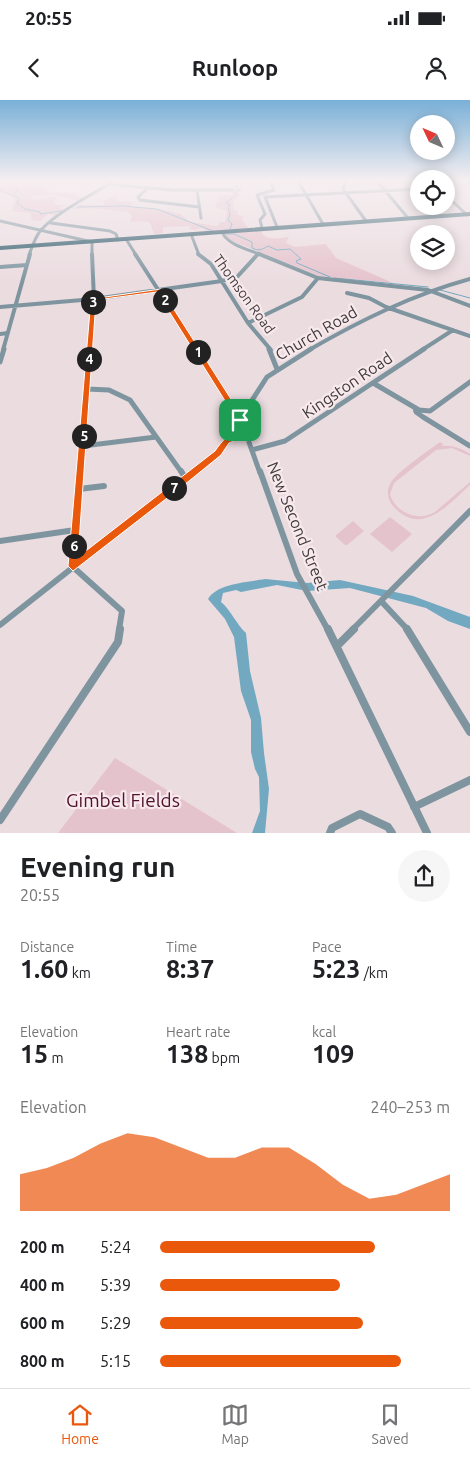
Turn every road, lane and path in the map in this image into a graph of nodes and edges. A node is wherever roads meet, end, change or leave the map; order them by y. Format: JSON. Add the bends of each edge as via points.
{"nodes":[{"id":1,"x":62,"y":215,"type":"edge"},
{"id":2,"x":265,"y":215,"type":"edge"},
{"id":3,"x":272,"y":215,"type":"edge"},
{"id":4,"x":318,"y":215,"type":"edge"},
{"id":5,"x":362,"y":215,"type":"edge"},
{"id":6,"x":406,"y":215,"type":"edge"},
{"id":7,"x":450,"y":215,"type":"edge"},
{"id":8,"x":408,"y":218,"type":"junction"},
{"id":9,"x":0,"y":221,"type":"edge"},
{"id":10,"x":366,"y":221,"type":"junction"},
{"id":11,"x":51,"y":223,"type":"junction"},
{"id":12,"x":323,"y":224,"type":"junction"},
{"id":13,"x":262,"y":228,"type":"junction"},
{"id":14,"x":277,"y":228,"type":"junction"},
{"id":15,"x":42,"y":230,"type":"junction"},
{"id":16,"x":222,"y":232,"type":"junction"},
{"id":17,"x":191,"y":234,"type":"junction"},
{"id":18,"x":126,"y":239,"type":"junction"},
{"id":19,"x":118,"y":240,"type":"junction"},
{"id":20,"x":92,"y":242,"type":"junction"},
{"id":21,"x":32,"y":246,"type":"junction"},
{"id":22,"x":0,"y":248,"type":"edge"},
{"id":23,"x":259,"y":253,"type":"junction"},
{"id":24,"x":28,"y":265,"type":"junction"},
{"id":25,"x":0,"y":267,"type":"edge"},
{"id":26,"x":318,"y":278,"type":"junction"},
{"id":27,"x":470,"y":279,"type":"edge"},
{"id":28,"x":222,"y":281,"type":"junction"},
{"id":29,"x":159,"y":290,"type":"junction"},
{"id":30,"x":428,"y":290,"type":"junction"},
{"id":31,"x":347,"y":293,"type":"dead end"},
{"id":32,"x":94,"y":299,"type":"junction"},
{"id":33,"x":15,"y":305,"type":"junction"},
{"id":34,"x":0,"y":306,"type":"edge"},
{"id":35,"x":470,"y":306,"type":"edge"},
{"id":36,"x":386,"y":307,"type":"junction"},
{"id":37,"x":248,"y":323,"type":"junction"},
{"id":38,"x":452,"y":330,"type":"junction"},
{"id":39,"x":8,"y":333,"type":"junction"},
{"id":40,"x":0,"y":334,"type":"edge"},
{"id":41,"x":470,"y":336,"type":"edge"},
{"id":42,"x":0,"y":362,"type":"edge"},
{"id":43,"x":277,"y":369,"type":"junction"},
{"id":44,"x":470,"y":382,"type":"edge"},
{"id":45,"x":373,"y":383,"type":"junction"},
{"id":46,"x":86,"y":389,"type":"junction"},
{"id":47,"x":415,"y":408,"type":"junction"},
{"id":48,"x":240,"y":420,"type":"junction"},
{"id":49,"x":156,"y":437,"type":"junction"},
{"id":50,"x":247,"y":438,"type":"junction"},
{"id":51,"x":226,"y":441,"type":"junction"},
{"id":52,"x":83,"y":446,"type":"junction"},
{"id":53,"x":470,"y":446,"type":"edge"},
{"id":54,"x":252,"y":450,"type":"junction"},
{"id":55,"x":186,"y":479,"type":"junction"},
{"id":56,"x":104,"y":486,"type":"dead end"},
{"id":57,"x":78,"y":489,"type":"junction"},
{"id":58,"x":470,"y":511,"type":"edge"},
{"id":59,"x":75,"y":530,"type":"junction"},
{"id":60,"x":0,"y":541,"type":"edge"},
{"id":61,"x":73,"y":566,"type":"junction"},
{"id":62,"x":382,"y":600,"type":"junction"},
{"id":63,"x":0,"y":625,"type":"edge"},
{"id":64,"x":336,"y":646,"type":"junction"},
{"id":65,"x":470,"y":732,"type":"edge"},
{"id":66,"x":470,"y":780,"type":"edge"},
{"id":67,"x":414,"y":807,"type":"junction"},
{"id":68,"x":1,"y":816,"type":"edge"},
{"id":69,"x":330,"y":833,"type":"edge"},
{"id":70,"x":392,"y":833,"type":"edge"},
{"id":71,"x":427,"y":833,"type":"edge"}],
"edges":[{"from":1,"to":11,"type":"street"},
{"from":2,"to":13,"type":"street","via":[[260,220]]},
{"from":3,"to":14,"type":"street"},
{"from":4,"to":12,"type":"street"},
{"from":5,"to":10,"type":"street"},
{"from":6,"to":8,"type":"street"},
{"from":7,"to":8,"type":"main road"},
{"from":8,"to":10,"type":"main road"},
{"from":9,"to":15,"type":"street"},
{"from":10,"to":12,"type":"main road"},
{"from":11,"to":15,"type":"street"},
{"from":11,"to":19,"type":"street","via":[[112,231]]},
{"from":12,"to":14,"type":"main road"},
{"from":13,"to":14,"type":"main road"},
{"from":13,"to":16,"type":"main road"},
{"from":15,"to":20,"type":"street"},
{"from":15,"to":21,"type":"street"},
{"from":16,"to":17,"type":"main road"},
{"from":16,"to":23,"type":"street","via":[[224,237]]},
{"from":17,"to":18,"type":"main road"},
{"from":17,"to":28,"type":"street","name":"Thomson Road","via":[[198,254],[211,264]]},
{"from":18,"to":19,"type":"main road"},
{"from":18,"to":29,"type":"street","name":"New Second Street"},
{"from":19,"to":20,"type":"main road"},
{"from":20,"to":21,"type":"main road"},
{"from":20,"to":32,"type":"street"},
{"from":21,"to":22,"type":"main road"},
{"from":21,"to":24,"type":"street"},
{"from":23,"to":26,"type":"street"},
{"from":23,"to":28,"type":"street","via":[[237,277]]},
{"from":24,"to":25,"type":"street"},
{"from":24,"to":33,"type":"street"},
{"from":26,"to":30,"type":"street"},
{"from":26,"to":37,"type":"street","via":[[302,296]]},
{"from":27,"to":30,"type":"street","name":"Church Road"},
{"from":28,"to":29,"type":"street"},
{"from":28,"to":37,"type":"street","name":"Thomson Road"},
{"from":29,"to":32,"type":"street"},
{"from":29,"to":48,"type":"street","name":"New Second Street"},
{"from":30,"to":35,"type":"street"},
{"from":30,"to":36,"type":"street","name":"Church Road"},
{"from":31,"to":36,"type":"street","via":[[369,298]]},
{"from":32,"to":33,"type":"street"},
{"from":32,"to":46,"type":"street"},
{"from":33,"to":34,"type":"street"},
{"from":33,"to":39,"type":"street"},
{"from":36,"to":38,"type":"street"},
{"from":36,"to":43,"type":"street","name":"Church Road"},
{"from":37,"to":43,"type":"street","name":"Thomson Road","via":[[272,352]]},
{"from":38,"to":41,"type":"street"},
{"from":38,"to":45,"type":"street","name":"Kingston Road"},
{"from":39,"to":40,"type":"street"},
{"from":39,"to":42,"type":"street"},
{"from":43,"to":48,"type":"street","name":"Church Road","via":[[267,377]]},
{"from":44,"to":47,"type":"street","via":[[430,411]]},
{"from":45,"to":47,"type":"street"},
{"from":45,"to":54,"type":"street","name":"Kingston Road","via":[[285,441]]},
{"from":46,"to":49,"type":"street","via":[[110,390],[130,400]]},
{"from":46,"to":52,"type":"street"},
{"from":47,"to":53,"type":"street","via":[[424,418]]},
{"from":48,"to":50,"type":"street","name":"New Second Street"},
{"from":48,"to":51,"type":"street","name":"Church Road"},
{"from":49,"to":52,"type":"street"},
{"from":49,"to":55,"type":"street"},
{"from":50,"to":51,"type":"street","via":[[237,436]]},
{"from":50,"to":54,"type":"street","name":"New Second Street"},
{"from":51,"to":55,"type":"street","name":"Church Road","via":[[218,453]]},
{"from":52,"to":57,"type":"street"},
{"from":54,"to":64,"type":"street","name":"New Second Street","via":[[297,574]]},
{"from":55,"to":61,"type":"street","name":"Church Road"},
{"from":56,"to":57,"type":"street"},
{"from":57,"to":59,"type":"street"},
{"from":58,"to":62,"type":"street"},
{"from":59,"to":60,"type":"street"},
{"from":59,"to":61,"type":"street"},
{"from":61,"to":63,"type":"street","name":"Church Road"},
{"from":61,"to":68,"type":"street","via":[[122,611],[118,642]]},
{"from":62,"to":64,"type":"street"},
{"from":62,"to":65,"type":"street","via":[[406,629]]},
{"from":64,"to":67,"type":"street","name":"New Second Street"},
{"from":66,"to":67,"type":"street"},
{"from":67,"to":71,"type":"street","name":"New Second Street"},
{"from":69,"to":70,"type":"street","via":[[332,828],[360,814],[388,826]]}]}
